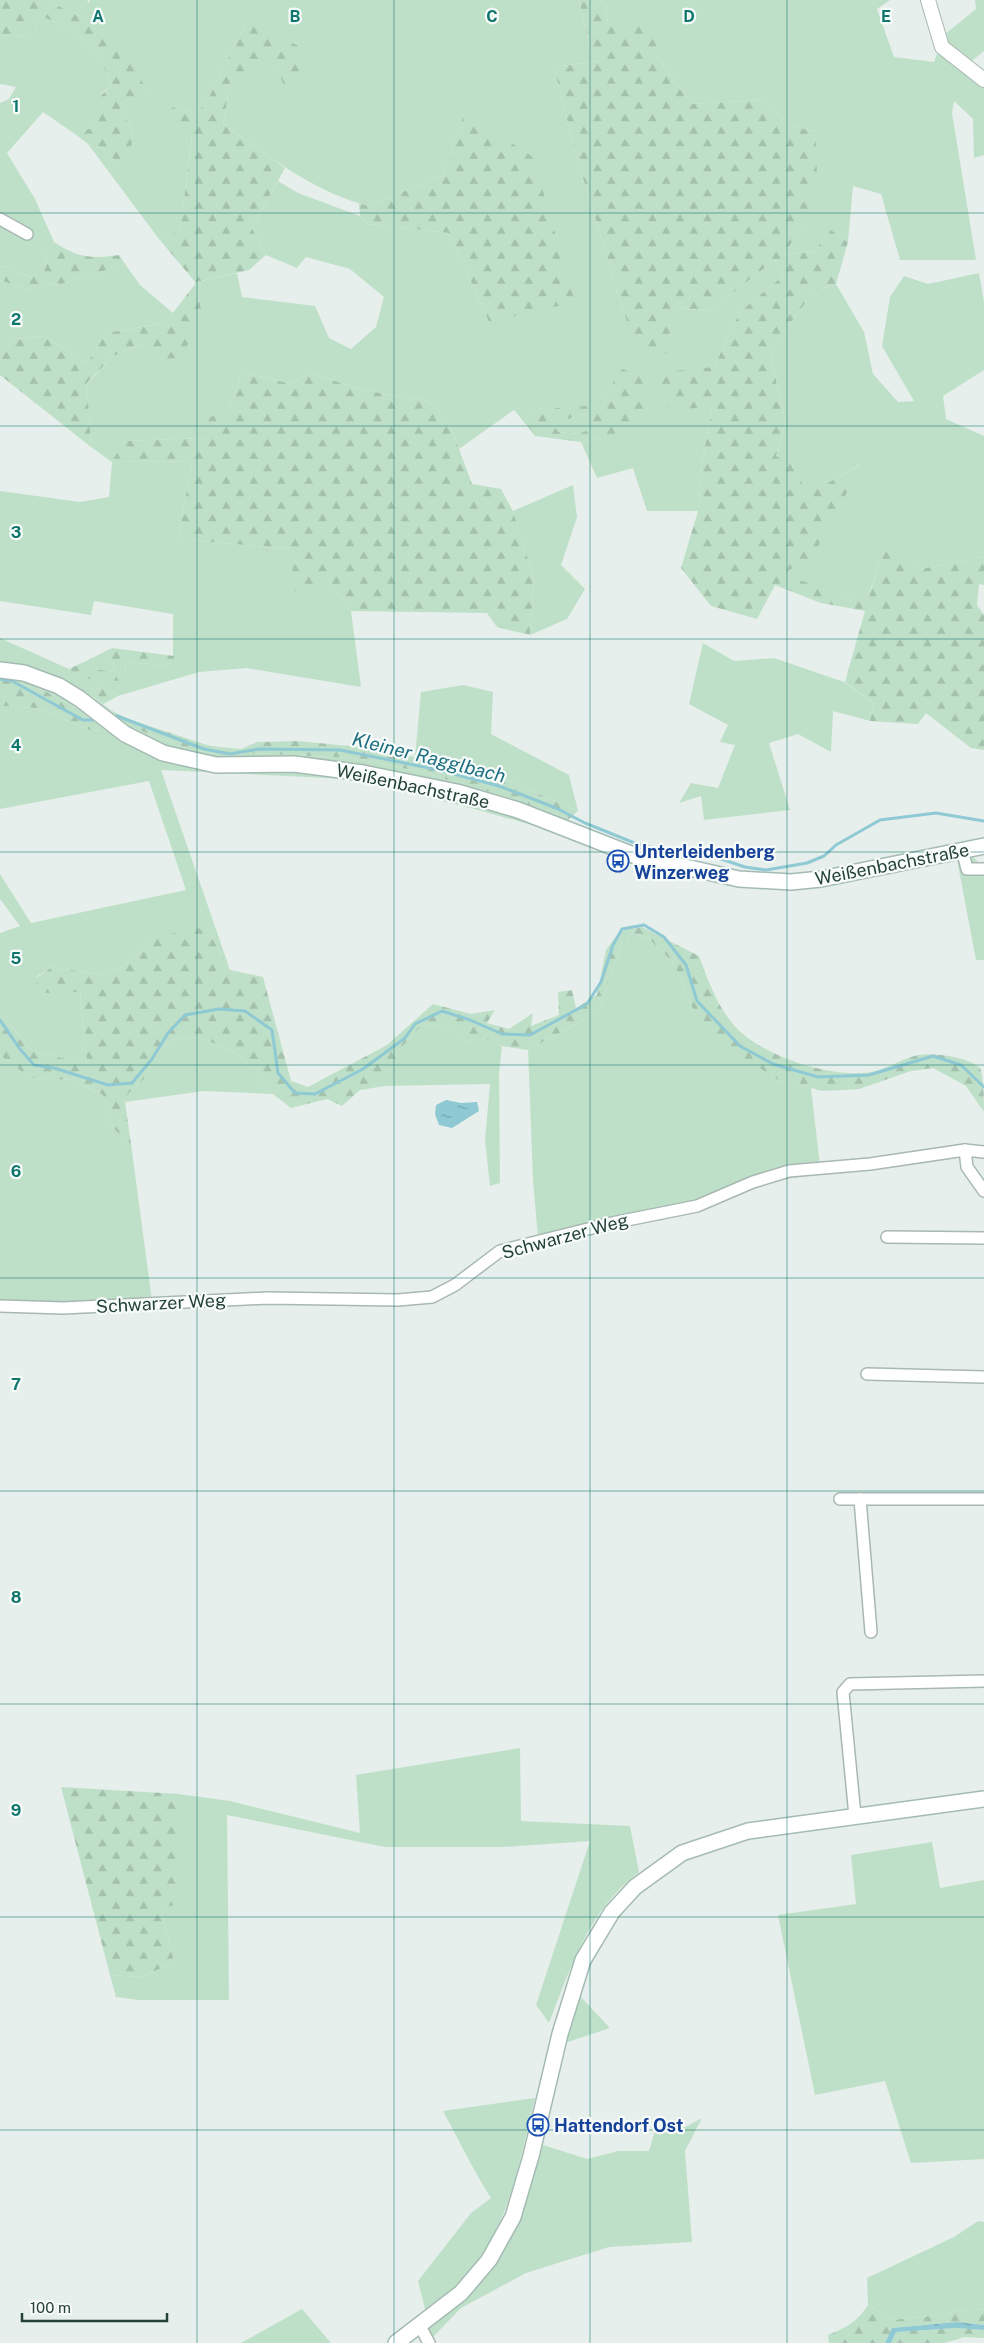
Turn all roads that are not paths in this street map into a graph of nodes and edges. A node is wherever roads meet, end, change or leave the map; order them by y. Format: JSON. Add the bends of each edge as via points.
{"nodes":[{"id":1,"x":928,"y":0,"type":"edge"},
{"id":2,"x":984,"y":80,"type":"edge"},
{"id":3,"x":0,"y":219,"type":"edge"},
{"id":4,"x":27,"y":234,"type":"dead end"},
{"id":5,"x":0,"y":670,"type":"edge"},
{"id":6,"x":984,"y":846,"type":"edge"},
{"id":7,"x":962,"y":849,"type":"junction"},
{"id":8,"x":984,"y":869,"type":"edge"},
{"id":9,"x":965,"y":1150,"type":"junction"},
{"id":10,"x":984,"y":1152,"type":"edge"},
{"id":11,"x":984,"y":1191,"type":"edge"},
{"id":12,"x":887,"y":1237,"type":"dead end"},
{"id":13,"x":984,"y":1238,"type":"edge"},
{"id":14,"x":0,"y":1306,"type":"edge"},
{"id":15,"x":867,"y":1374,"type":"dead end"},
{"id":16,"x":984,"y":1377,"type":"edge"},
{"id":17,"x":840,"y":1499,"type":"dead end"},
{"id":18,"x":860,"y":1499,"type":"junction"},
{"id":19,"x":984,"y":1499,"type":"edge"},
{"id":20,"x":871,"y":1632,"type":"dead end"},
{"id":21,"x":984,"y":1681,"type":"edge"},
{"id":22,"x":984,"y":1799,"type":"edge"},
{"id":23,"x":855,"y":1816,"type":"junction"},
{"id":24,"x":420,"y":2326,"type":"junction"},
{"id":25,"x":396,"y":2343,"type":"edge"},
{"id":26,"x":429,"y":2343,"type":"edge"}],
"edges":[{"from":1,"to":2,"type":"street","via":[[942,47]]},
{"from":3,"to":4,"type":"street"},
{"from":5,"to":7,"type":"main road","name":"Weißenbachstraße","via":[[24,673],[59,686],[125,734],[163,753],[216,764],[294,764],[363,773],[457,792],[518,810],[636,856],[739,879],[791,882],[821,879]]},
{"from":6,"to":7,"type":"main road","name":"Weißenbachstraße"},
{"from":7,"to":8,"type":"street","via":[[967,870]]},
{"from":9,"to":10,"type":"street","name":"Schwarzer Weg"},
{"from":9,"to":11,"type":"street","via":[[968,1167]]},
{"from":9,"to":14,"type":"street","name":"Schwarzer Weg","via":[[870,1164],[789,1171],[753,1182],[697,1206],[500,1251],[455,1285],[432,1297],[398,1300],[268,1298],[63,1308]]},
{"from":12,"to":13,"type":"street"},
{"from":15,"to":16,"type":"street"},
{"from":17,"to":18,"type":"street"},
{"from":18,"to":19,"type":"street"},
{"from":18,"to":20,"type":"street"},
{"from":21,"to":23,"type":"street","via":[[850,1684],[843,1692]]},
{"from":22,"to":23,"type":"main road"},
{"from":23,"to":24,"type":"main road","via":[[748,1831],[682,1853],[635,1888],[612,1912],[583,1960],[562,2027],[513,2217],[489,2260],[461,2293]]},
{"from":24,"to":25,"type":"main road"},
{"from":24,"to":26,"type":"street"}]}
